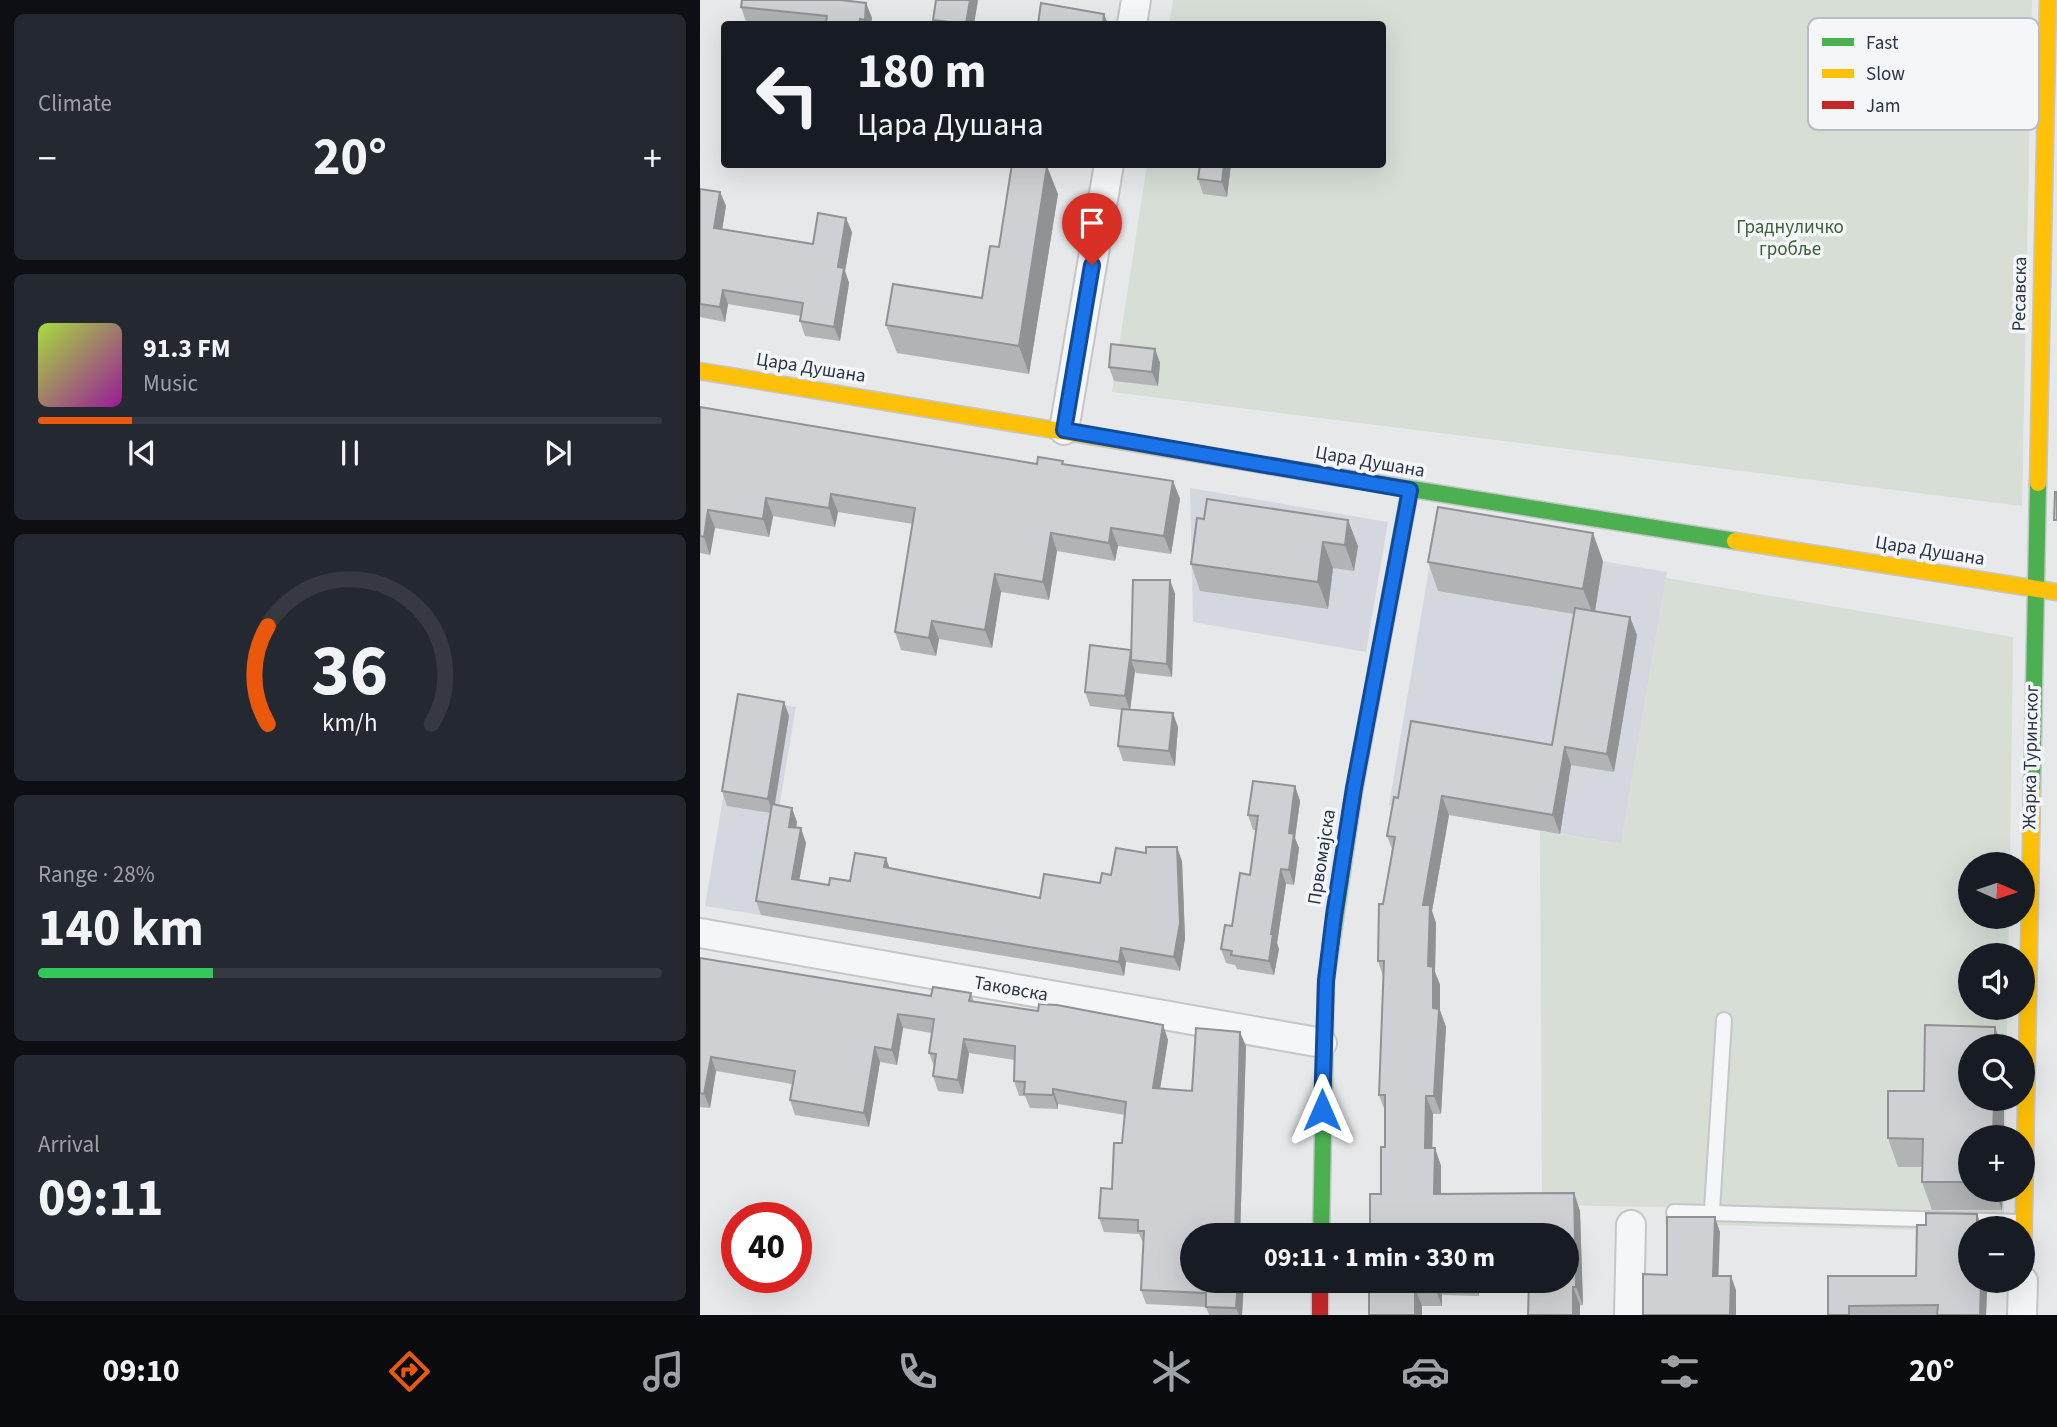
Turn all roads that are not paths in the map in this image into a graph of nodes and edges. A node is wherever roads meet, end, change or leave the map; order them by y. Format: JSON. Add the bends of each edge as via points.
{"nodes":[{"id":1,"x":1136,"y":0,"type":"edge"},
{"id":2,"x":2048,"y":0,"type":"edge"},
{"id":3,"x":1132,"y":21,"type":"edge"},
{"id":4,"x":1108,"y":168,"type":"edge"},
{"id":5,"x":700,"y":371,"type":"edge"},
{"id":6,"x":1064,"y":430,"type":"junction"},
{"id":7,"x":1410,"y":490,"type":"junction"},
{"id":8,"x":2034,"y":588,"type":"junction"},
{"id":9,"x":2057,"y":592,"type":"edge"},
{"id":10,"x":700,"y":933,"type":"edge"},
{"id":11,"x":1724,"y":1020,"type":"dead end"},
{"id":12,"x":1322,"y":1043,"type":"junction"},
{"id":13,"x":1712,"y":1210,"type":"junction"},
{"id":14,"x":1674,"y":1212,"type":"dead end"},
{"id":15,"x":2024,"y":1216,"type":"edge"},
{"id":16,"x":1958,"y":1219,"type":"edge"},
{"id":17,"x":1321,"y":1223,"type":"edge"},
{"id":18,"x":1631,"y":1225,"type":"dead end"},
{"id":19,"x":1320,"y":1293,"type":"edge"},
{"id":20,"x":2023,"y":1293,"type":"edge"},
{"id":21,"x":1320,"y":1315,"type":"edge"},
{"id":22,"x":1629,"y":1315,"type":"edge"},
{"id":23,"x":2022,"y":1315,"type":"edge"}],
"edges":[{"from":1,"to":3,"type":"street"},
{"from":2,"to":8,"type":"street","name":"Ресавска"},
{"from":4,"to":6,"type":"street"},
{"from":5,"to":6,"type":"street","name":"Цара Душана"},
{"from":6,"to":7,"type":"street","name":"Цара Душана"},
{"from":7,"to":8,"type":"street","name":"Цара Душана"},
{"from":7,"to":12,"type":"street","name":"Првомајска","via":[[1354,788],[1326,981]]},
{"from":8,"to":9,"type":"street","name":"Цара Душана"},
{"from":8,"to":15,"type":"street","name":"Жарка Туринског","via":[[2037,785]]},
{"from":10,"to":12,"type":"street","name":"Таковска"},
{"from":11,"to":13,"type":"lane"},
{"from":12,"to":17,"type":"street","name":"Првомајска"},
{"from":13,"to":14,"type":"lane"},
{"from":13,"to":16,"type":"lane"},
{"from":18,"to":22,"type":"street"},
{"from":19,"to":21,"type":"street"},
{"from":20,"to":23,"type":"street"}]}
